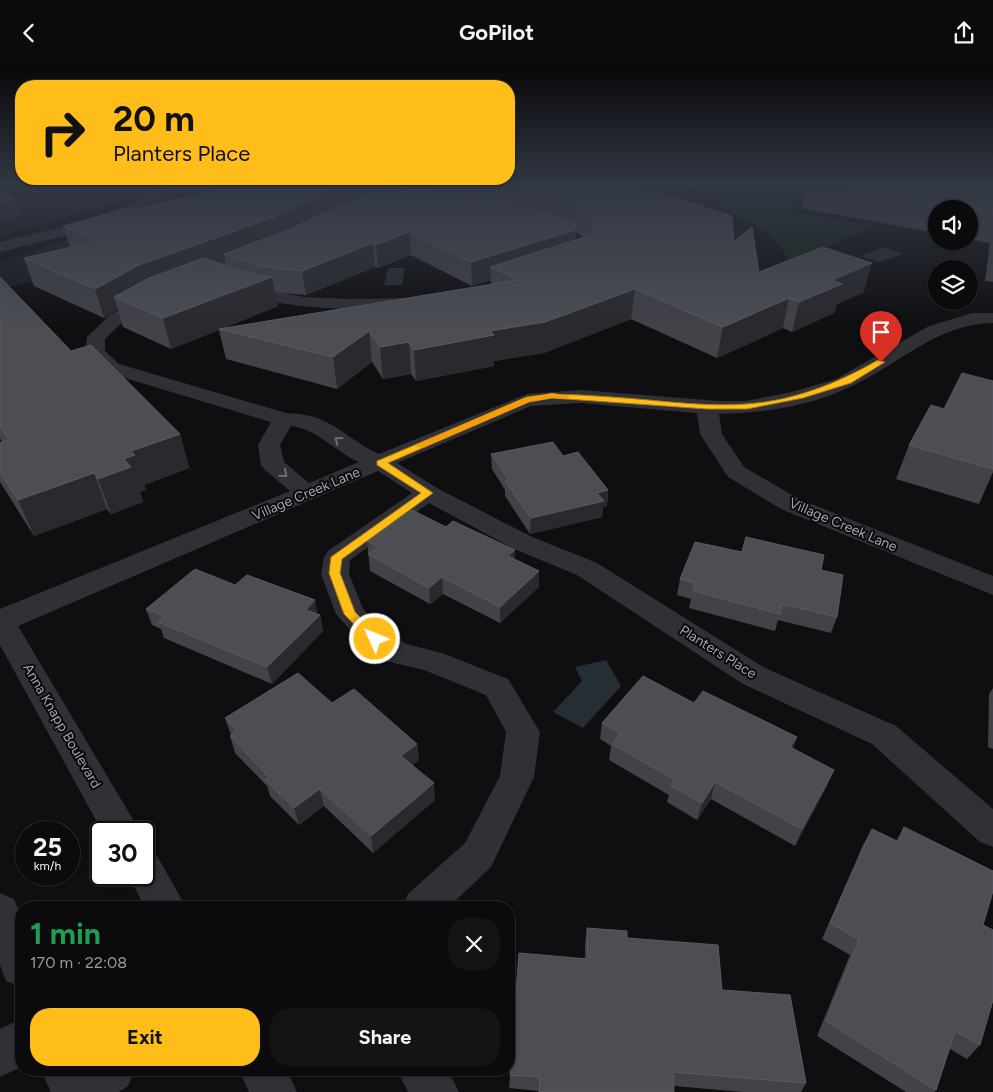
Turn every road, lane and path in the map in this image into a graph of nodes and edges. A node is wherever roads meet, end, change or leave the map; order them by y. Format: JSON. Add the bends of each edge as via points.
{"nodes":[{"id":1,"x":53,"y":232,"type":"edge"},
{"id":2,"x":0,"y":247,"type":"edge"},
{"id":3,"x":228,"y":285,"type":"edge"},
{"id":4,"x":168,"y":294,"type":"edge"},
{"id":5,"x":428,"y":301,"type":"edge"},
{"id":6,"x":993,"y":318,"type":"edge"},
{"id":7,"x":707,"y":407,"type":"junction"},
{"id":8,"x":284,"y":419,"type":"junction"},
{"id":9,"x":380,"y":463,"type":"junction"},
{"id":10,"x":307,"y":493,"type":"junction"},
{"id":11,"x":428,"y":493,"type":"junction"},
{"id":12,"x":993,"y":586,"type":"edge"},
{"id":13,"x":0,"y":621,"type":"edge"},
{"id":14,"x":116,"y":821,"type":"edge"},
{"id":15,"x":993,"y":831,"type":"edge"},
{"id":16,"x":154,"y":886,"type":"edge"},
{"id":17,"x":163,"y":901,"type":"edge"},
{"id":18,"x":428,"y":901,"type":"edge"},
{"id":19,"x":0,"y":912,"type":"edge"},
{"id":20,"x":15,"y":951,"type":"edge"},
{"id":21,"x":15,"y":1045,"type":"edge"},
{"id":22,"x":0,"y":1055,"type":"edge"},
{"id":23,"x":67,"y":1076,"type":"edge"},
{"id":24,"x":102,"y":1076,"type":"edge"},
{"id":25,"x":265,"y":1076,"type":"edge"},
{"id":26,"x":424,"y":1076,"type":"edge"},
{"id":27,"x":75,"y":1092,"type":"edge"},
{"id":28,"x":274,"y":1092,"type":"edge"},
{"id":29,"x":436,"y":1092,"type":"edge"}],
"edges":[{"from":1,"to":2,"type":"street"},
{"from":3,"to":5,"type":"street","via":[[265,298],[322,303]]},
{"from":4,"to":8,"type":"street","name":"Planters Place","via":[[116,319],[96,337],[95,353],[112,368]]},
{"from":6,"to":7,"type":"street","name":"Village Creek Lane","via":[[962,320],[931,333],[848,381],[800,397],[747,407]]},
{"from":7,"to":9,"type":"street","name":"Village Creek Lane","via":[[552,396],[535,398]]},
{"from":7,"to":12,"type":"street","name":"Village Creek Lane","via":[[711,434],[736,472],[790,504]]},
{"from":9,"to":8,"type":"street","name":"Planters Place","one_way":true,"via":[[355,452],[320,427],[305,421]]},
{"from":8,"to":10,"type":"street","one_way":true,"via":[[269,445],[273,465]]},
{"from":9,"to":10,"type":"street","name":"Village Creek Lane"},
{"from":9,"to":11,"type":"street","name":"Planters Place"},
{"from":10,"to":13,"type":"street","name":"Village Creek Lane"},
{"from":11,"to":15,"type":"street","name":"Planters Place","via":[[523,543],[587,569],[754,676],[884,735]]},
{"from":11,"to":18,"type":"street","via":[[337,557],[334,573],[350,614],[375,639],[398,653],[431,661],[497,687],[523,732],[517,777],[478,855]]},
{"from":13,"to":14,"type":"street","name":"Anna Knapp Boulevard"},
{"from":16,"to":17,"type":"street"},
{"from":19,"to":20,"type":"street"},
{"from":21,"to":22,"type":"street"},
{"from":23,"to":27,"type":"street"},
{"from":24,"to":27,"type":"street"},
{"from":25,"to":28,"type":"street"},
{"from":26,"to":29,"type":"street"}]}
